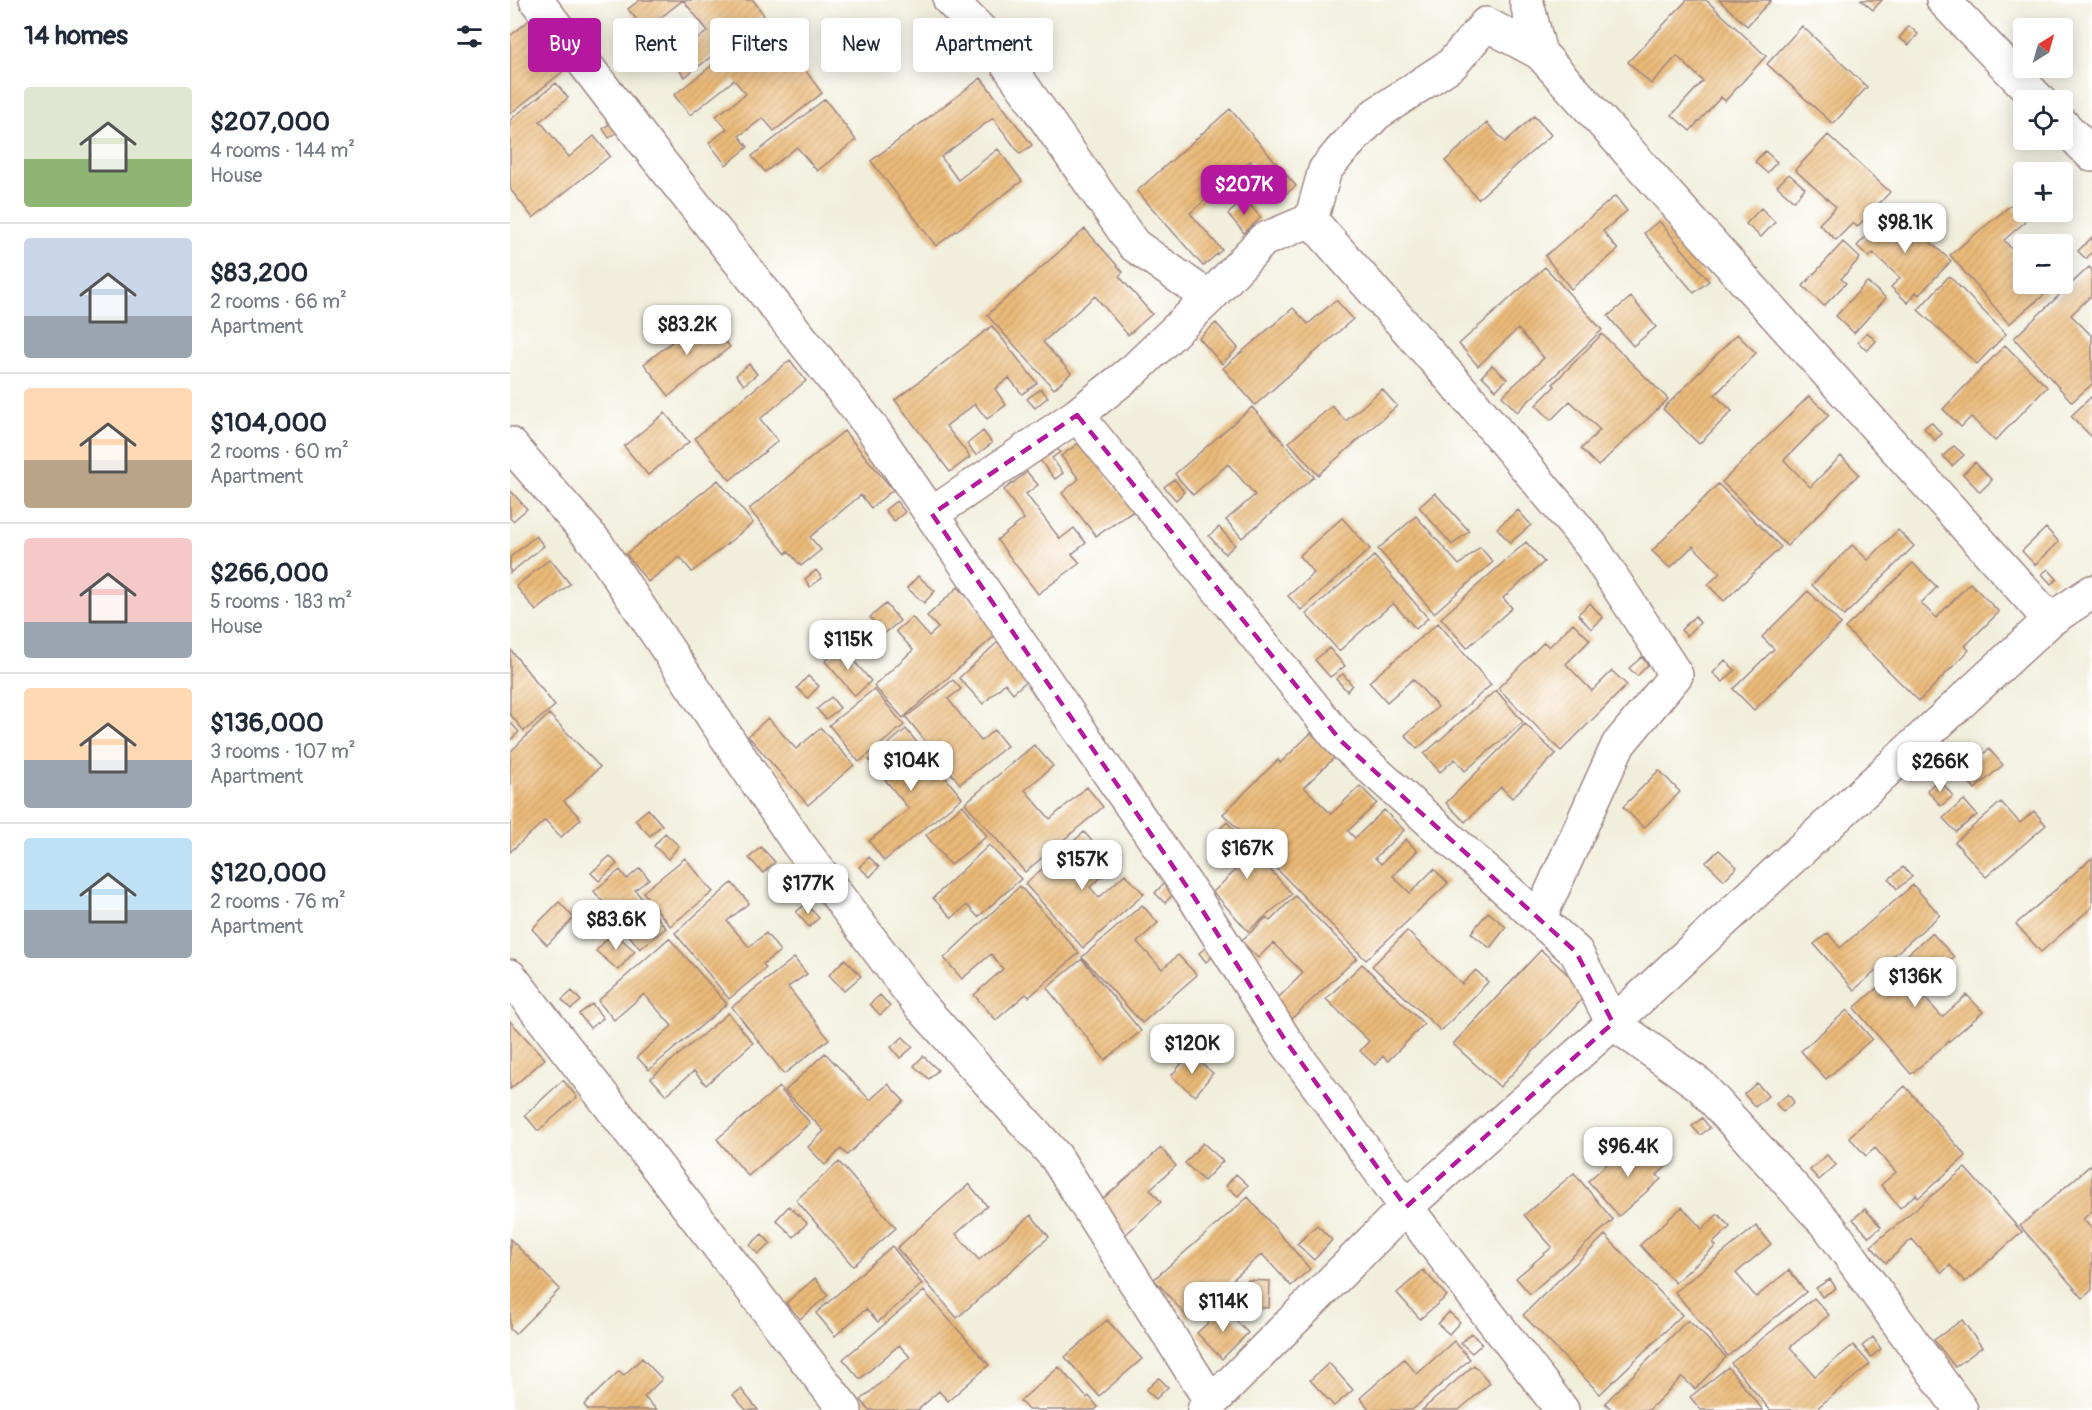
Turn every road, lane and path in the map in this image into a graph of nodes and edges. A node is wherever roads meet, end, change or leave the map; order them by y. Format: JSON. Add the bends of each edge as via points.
{"nodes":[{"id":1,"x":536,"y":0,"type":"edge"},
{"id":2,"x":1526,"y":0,"type":"edge"},
{"id":3,"x":1943,"y":0,"type":"edge"},
{"id":4,"x":962,"y":4,"type":"edge"},
{"id":5,"x":1540,"y":53,"type":"junction"},
{"id":6,"x":2030,"y":90,"type":"edge"},
{"id":7,"x":2073,"y":135,"type":"edge"},
{"id":8,"x":2092,"y":155,"type":"edge"},
{"id":9,"x":1311,"y":220,"type":"junction"},
{"id":10,"x":1209,"y":298,"type":"junction"},
{"id":11,"x":1077,"y":415,"type":"junction"},
{"id":12,"x":510,"y":444,"type":"edge"},
{"id":13,"x":932,"y":514,"type":"junction"},
{"id":14,"x":2092,"y":592,"type":"edge"},
{"id":15,"x":2050,"y":620,"type":"junction"},
{"id":16,"x":1539,"y":919,"type":"junction"},
{"id":17,"x":510,"y":976,"type":"edge"},
{"id":18,"x":1613,"y":1023,"type":"junction"},
{"id":19,"x":1406,"y":1207,"type":"junction"},
{"id":20,"x":1208,"y":1406,"type":"edge"},
{"id":21,"x":845,"y":1410,"type":"edge"},
{"id":22,"x":1562,"y":1410,"type":"edge"},
{"id":23,"x":1961,"y":1410,"type":"edge"}],
"edges":[{"from":1,"to":13,"type":"street","via":[[870,425]]},
{"from":2,"to":5,"type":"street"},
{"from":3,"to":6,"type":"street"},
{"from":4,"to":10,"type":"street","via":[[1134,245]]},
{"from":5,"to":9,"type":"street","via":[[1486,24],[1452,64],[1376,114],[1340,152],[1325,170]]},
{"from":5,"to":15,"type":"street"},
{"from":7,"to":8,"type":"street"},
{"from":9,"to":10,"type":"street","via":[[1263,240]]},
{"from":9,"to":16,"type":"street","via":[[1471,401],[1591,545],[1676,675],[1618,745]]},
{"from":10,"to":11,"type":"street","via":[[1134,370]]},
{"from":11,"to":13,"type":"street"},
{"from":11,"to":16,"type":"street","via":[[1341,741]]},
{"from":12,"to":20,"type":"street","via":[[596,543],[797,842],[919,1004],[1056,1157]]},
{"from":13,"to":19,"type":"street","via":[[1194,897],[1285,1040]]},
{"from":14,"to":15,"type":"street"},
{"from":15,"to":18,"type":"street"},
{"from":16,"to":18,"type":"street","via":[[1576,952]]},
{"from":17,"to":21,"type":"street"},
{"from":18,"to":19,"type":"street"},
{"from":18,"to":23,"type":"street","via":[[1700,1085],[1830,1228]]},
{"from":19,"to":20,"type":"street"},
{"from":19,"to":22,"type":"street"}]}
